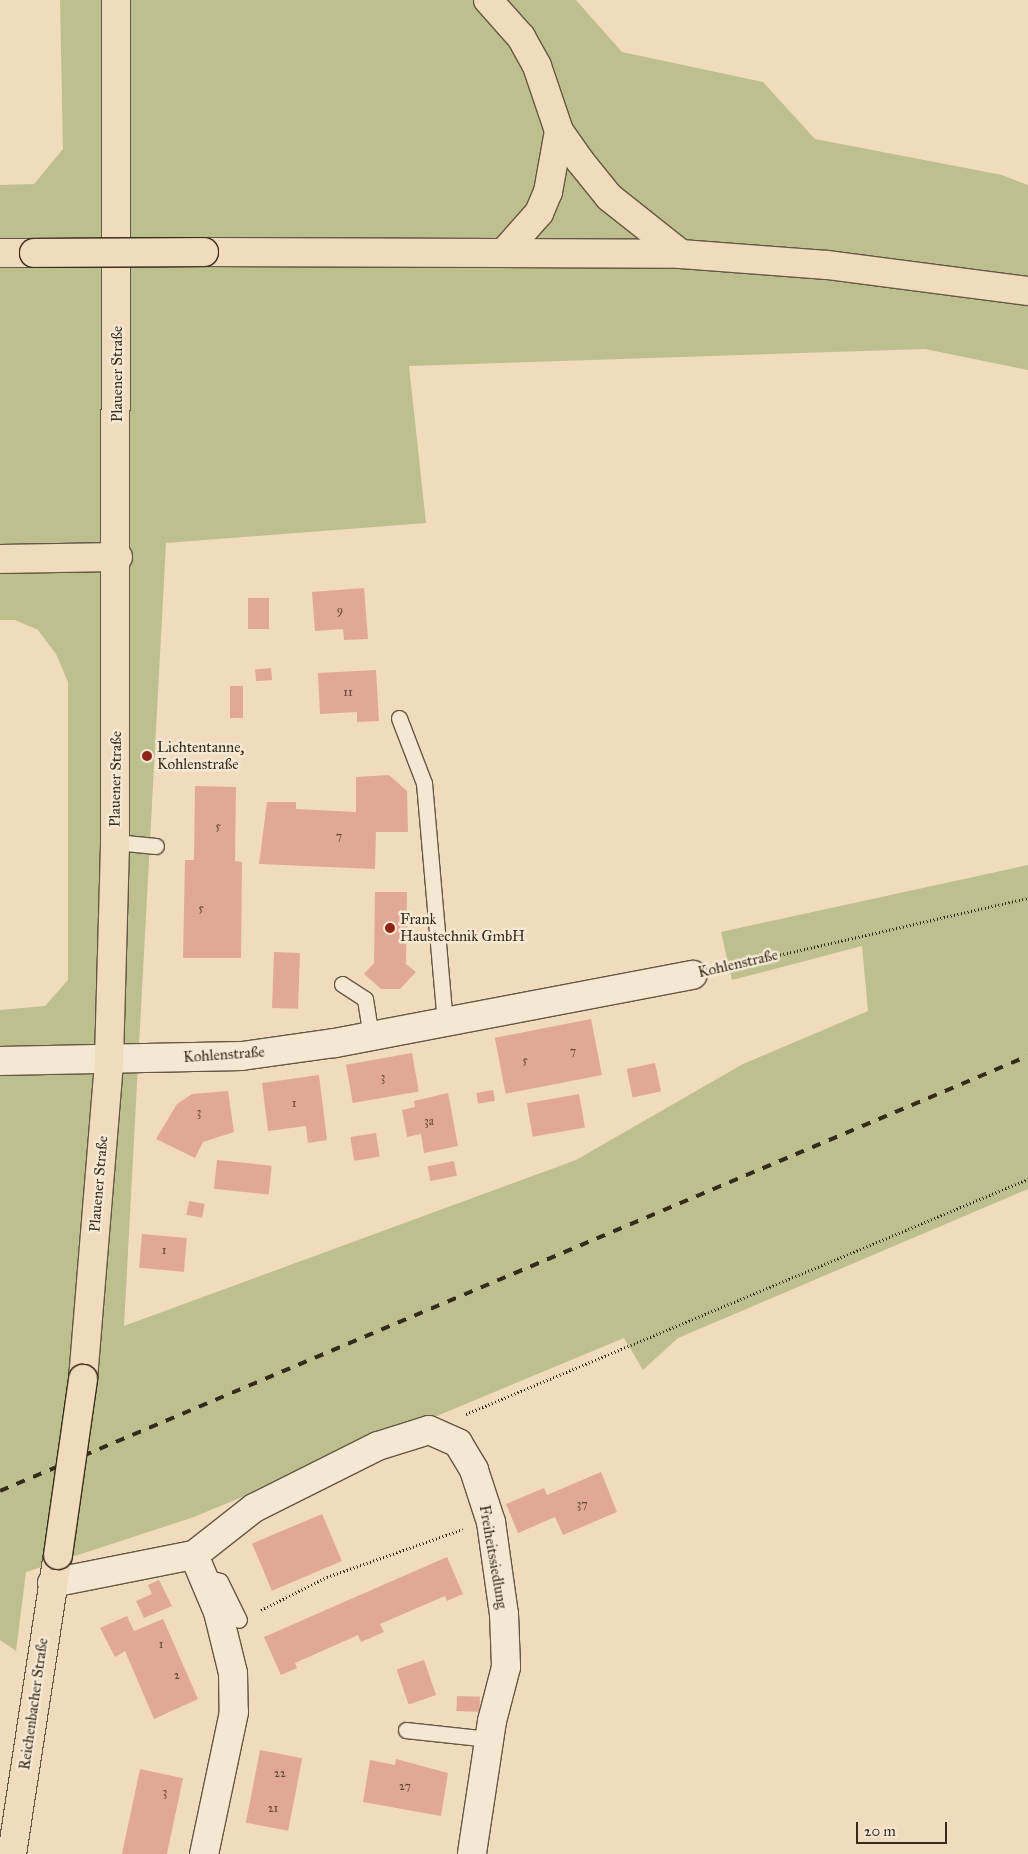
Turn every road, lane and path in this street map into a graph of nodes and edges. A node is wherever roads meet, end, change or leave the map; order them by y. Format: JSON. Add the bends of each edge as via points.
{"nodes":[{"id":1,"x":116,"y":0,"type":"edge"},
{"id":2,"x":488,"y":0,"type":"edge"},
{"id":3,"x":559,"y":131,"type":"junction"},
{"id":4,"x":506,"y":250,"type":"junction"},
{"id":5,"x":0,"y":253,"type":"edge"},
{"id":6,"x":681,"y":254,"type":"junction"},
{"id":7,"x":1028,"y":291,"type":"edge"},
{"id":8,"x":118,"y":557,"type":"junction"},
{"id":9,"x":0,"y":559,"type":"edge"},
{"id":10,"x":399,"y":718,"type":"dead end"},
{"id":11,"x":115,"y":842,"type":"junction"},
{"id":12,"x":156,"y":846,"type":"dead end"},
{"id":13,"x":1028,"y":898,"type":"edge"},
{"id":14,"x":693,"y":975,"type":"joint"},
{"id":15,"x":342,"y":984,"type":"dead end"},
{"id":16,"x":446,"y":1022,"type":"junction"},
{"id":17,"x":371,"y":1036,"type":"junction"},
{"id":18,"x":109,"y":1060,"type":"junction"},
{"id":19,"x":0,"y":1061,"type":"edge"},
{"id":20,"x":1028,"y":1179,"type":"edge"},
{"id":21,"x":429,"y":1430,"type":"junction"},
{"id":22,"x":490,"y":1522,"type":"junction"},
{"id":23,"x":58,"y":1555,"type":"joint"},
{"id":24,"x":199,"y":1566,"type":"junction"},
{"id":25,"x":52,"y":1583,"type":"junction"},
{"id":26,"x":239,"y":1620,"type":"joint"},
{"id":27,"x":406,"y":1730,"type":"dead end"},
{"id":28,"x":489,"y":1739,"type":"junction"},
{"id":29,"x":12,"y":1854,"type":"edge"},
{"id":30,"x":204,"y":1854,"type":"edge"},
{"id":31,"x":472,"y":1854,"type":"edge"}],
"edges":[{"from":1,"to":8,"type":"main road","name":"Plauener Straße"},
{"from":2,"to":3,"type":"main road","via":[[521,37],[537,66]]},
{"from":3,"to":4,"type":"main road","via":[[548,192],[539,213]]},
{"from":3,"to":6,"type":"main road","via":[[609,197]]},
{"from":4,"to":5,"type":"main road","bridge":true},
{"from":4,"to":6,"type":"main road"},
{"from":6,"to":7,"type":"main road","via":[[827,265]]},
{"from":8,"to":9,"type":"main road"},
{"from":8,"to":11,"type":"main road","name":"Plauener Straße"},
{"from":10,"to":16,"type":"lane","via":[[424,783]]},
{"from":11,"to":12,"type":"lane"},
{"from":11,"to":18,"type":"main road","name":"Plauener Straße"},
{"from":13,"to":14,"type":"path","name":"Kohlenstraße"},
{"from":14,"to":16,"type":"street","name":"Kohlenstraße"},
{"from":15,"to":17,"type":"lane","via":[[365,999]]},
{"from":16,"to":17,"type":"street","name":"Kohlenstraße"},
{"from":17,"to":18,"type":"street","name":"Kohlenstraße","via":[[242,1056]]},
{"from":18,"to":19,"type":"street","name":"Kohlenstraße"},
{"from":18,"to":23,"type":"main road","name":"Plauener Straße","bridge":true,"via":[[83,1379]]},
{"from":20,"to":21,"type":"path"},
{"from":21,"to":22,"type":"street","name":"Freiheitssiedlung","via":[[458,1443],[474,1470]]},
{"from":21,"to":24,"type":"street","via":[[378,1446],[254,1508]]},
{"from":22,"to":26,"type":"path","via":[[327,1577]]},
{"from":22,"to":28,"type":"street","name":"Freiheitssiedlung","via":[[504,1614],[506,1667]]},
{"from":23,"to":25,"type":"main road","name":"Reichenbacher Straße"},
{"from":24,"to":25,"type":"street"},
{"from":24,"to":26,"type":"lane","via":[[220,1581]]},
{"from":24,"to":30,"type":"street","via":[[218,1612],[232,1666],[234,1712]]},
{"from":25,"to":29,"type":"main road","name":"Reichenbacher Straße"},
{"from":27,"to":28,"type":"lane"},
{"from":28,"to":31,"type":"street","name":"Freiheitssiedlung"}]}
